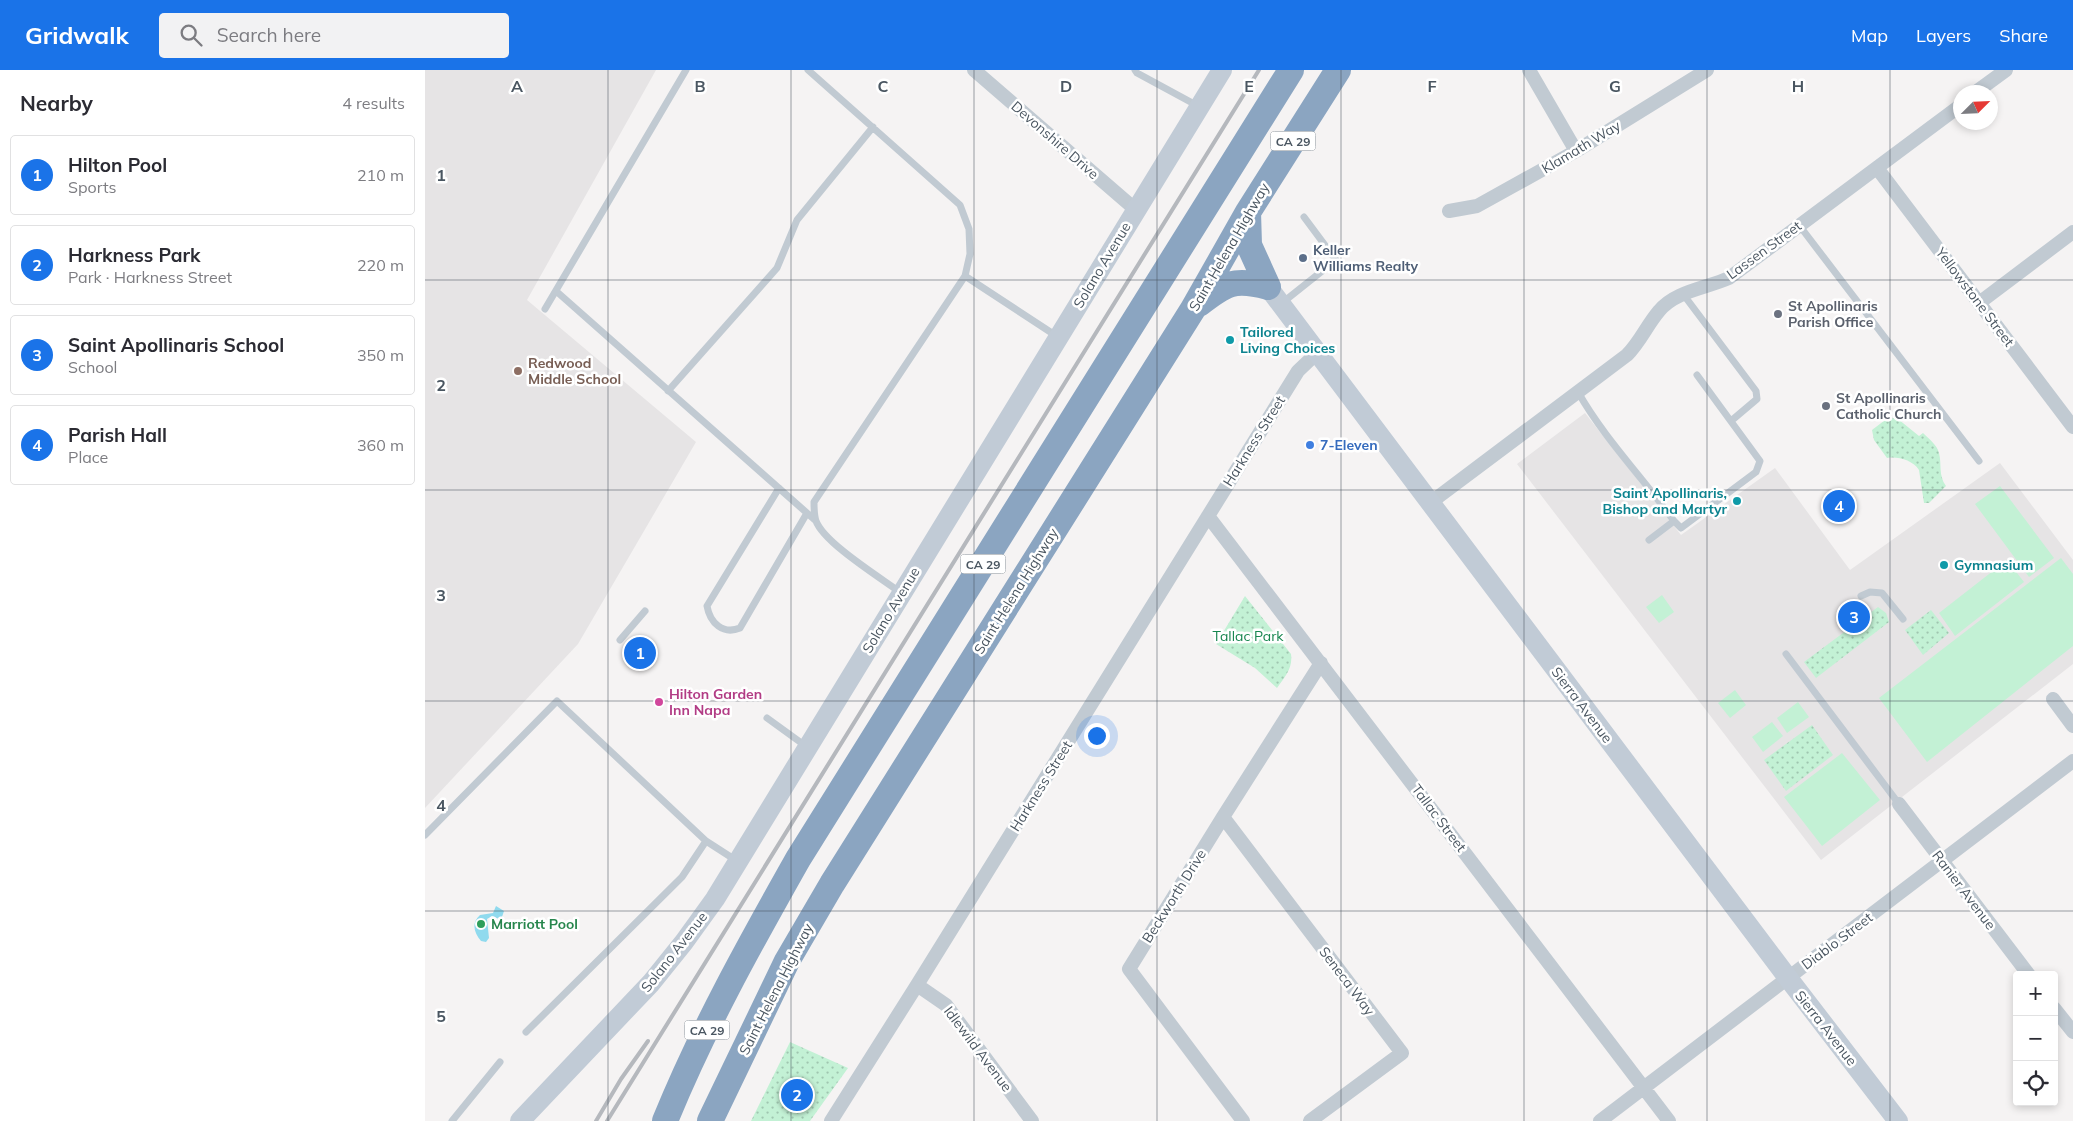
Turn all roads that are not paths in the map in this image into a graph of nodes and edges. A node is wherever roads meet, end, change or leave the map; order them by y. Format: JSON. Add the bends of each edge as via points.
{"nodes":[{"id":1,"x":687,"y":70,"type":"edge"},
{"id":2,"x":808,"y":70,"type":"edge"},
{"id":3,"x":974,"y":70,"type":"edge"},
{"id":4,"x":1135,"y":70,"type":"edge"},
{"id":5,"x":1222,"y":70,"type":"edge"},
{"id":6,"x":1291,"y":70,"type":"edge"},
{"id":7,"x":1338,"y":70,"type":"edge"},
{"id":8,"x":1529,"y":70,"type":"edge"},
{"id":9,"x":1707,"y":70,"type":"edge"},
{"id":10,"x":2006,"y":70,"type":"edge"},
{"id":11,"x":1986,"y":85,"type":"edge"},
{"id":12,"x":1200,"y":108,"type":"junction"},
{"id":13,"x":1953,"y":110,"type":"edge"},
{"id":14,"x":873,"y":127,"type":"junction"},
{"id":15,"x":1576,"y":151,"type":"junction"},
{"id":16,"x":1877,"y":168,"type":"junction"},
{"id":17,"x":1136,"y":210,"type":"junction"},
{"id":18,"x":1449,"y":210,"type":"dead end"},
{"id":19,"x":1248,"y":212,"type":"junction"},
{"id":20,"x":1304,"y":217,"type":"dead end"},
{"id":21,"x":1799,"y":225,"type":"junction"},
{"id":22,"x":2073,"y":232,"type":"edge"},
{"id":23,"x":965,"y":276,"type":"junction"},
{"id":24,"x":556,"y":291,"type":"junction"},
{"id":25,"x":1683,"y":294,"type":"junction"},
{"id":26,"x":1275,"y":295,"type":"junction"},
{"id":27,"x":1979,"y":302,"type":"junction"},
{"id":28,"x":545,"y":309,"type":"dead end"},
{"id":29,"x":1193,"y":310,"type":"junction"},
{"id":30,"x":1058,"y":337,"type":"junction"},
{"id":31,"x":1318,"y":352,"type":"junction"},
{"id":32,"x":1697,"y":375,"type":"dead end"},
{"id":33,"x":669,"y":391,"type":"junction"},
{"id":34,"x":1577,"y":392,"type":"junction"},
{"id":35,"x":1731,"y":421,"type":"junction"},
{"id":36,"x":2073,"y":427,"type":"edge"},
{"id":37,"x":1979,"y":461,"type":"dead end"},
{"id":38,"x":779,"y":488,"type":"junction"},
{"id":39,"x":1430,"y":503,"type":"junction"},
{"id":40,"x":807,"y":514,"type":"junction"},
{"id":41,"x":1209,"y":516,"type":"junction"},
{"id":42,"x":816,"y":521,"type":"junction"},
{"id":43,"x":1674,"y":521,"type":"junction"},
{"id":44,"x":1649,"y":540,"type":"dead end"},
{"id":45,"x":901,"y":593,"type":"junction"},
{"id":46,"x":1861,"y":596,"type":"dead end"},
{"id":47,"x":645,"y":611,"type":"dead end"},
{"id":48,"x":1903,"y":620,"type":"dead end"},
{"id":49,"x":620,"y":640,"type":"dead end"},
{"id":50,"x":1786,"y":654,"type":"dead end"},
{"id":51,"x":1321,"y":663,"type":"junction"},
{"id":52,"x":2053,"y":699,"type":"dead end"},
{"id":53,"x":767,"y":718,"type":"dead end"},
{"id":54,"x":2073,"y":726,"type":"edge"},
{"id":55,"x":807,"y":748,"type":"junction"},
{"id":56,"x":2073,"y":761,"type":"edge"},
{"id":57,"x":1899,"y":804,"type":"joint"},
{"id":58,"x":1223,"y":817,"type":"junction"},
{"id":59,"x":425,"y":835,"type":"edge"},
{"id":60,"x":706,"y":841,"type":"junction"},
{"id":61,"x":738,"y":861,"type":"junction"},
{"id":62,"x":1942,"y":861,"type":"junction"},
{"id":63,"x":752,"y":941,"type":"junction"},
{"id":64,"x":2026,"y":971,"type":"edge"},
{"id":65,"x":1788,"y":978,"type":"junction"},
{"id":66,"x":917,"y":985,"type":"junction"},
{"id":67,"x":2058,"y":1013,"type":"edge"},
{"id":68,"x":526,"y":1032,"type":"dead end"},
{"id":69,"x":753,"y":1032,"type":"junction"},
{"id":70,"x":2073,"y":1032,"type":"edge"},
{"id":71,"x":500,"y":1062,"type":"dead end"},
{"id":72,"x":1644,"y":1088,"type":"junction"},
{"id":73,"x":452,"y":1121,"type":"edge"},
{"id":74,"x":520,"y":1121,"type":"edge"},
{"id":75,"x":646,"y":1121,"type":"edge"},
{"id":76,"x":665,"y":1121,"type":"edge"},
{"id":77,"x":710,"y":1121,"type":"edge"},
{"id":78,"x":722,"y":1121,"type":"edge"},
{"id":79,"x":831,"y":1121,"type":"edge"},
{"id":80,"x":1032,"y":1121,"type":"edge"},
{"id":81,"x":1243,"y":1121,"type":"edge"},
{"id":82,"x":1310,"y":1121,"type":"edge"},
{"id":83,"x":1600,"y":1121,"type":"edge"},
{"id":84,"x":1669,"y":1121,"type":"edge"},
{"id":85,"x":1898,"y":1121,"type":"edge"}],
"edges":[{"from":1,"to":24,"type":"lane"},
{"from":2,"to":14,"type":"lane"},
{"from":3,"to":17,"type":"street","name":"Devonshire Drive"},
{"from":4,"to":12,"type":"lane"},
{"from":5,"to":12,"type":"street","name":"Solano Avenue"},
{"from":6,"to":63,"type":"highway","number":"CA 29","via":[[798,859]]},
{"from":7,"to":19,"type":"highway","name":"Saint Helena Highway","number":"CA 29"},
{"from":8,"to":15,"type":"street"},
{"from":9,"to":15,"type":"street","name":"Klamath Way"},
{"from":10,"to":11,"type":"street"},
{"from":12,"to":17,"type":"street","name":"Solano Avenue"},
{"from":13,"to":16,"type":"street","name":"Lassen Street"},
{"from":14,"to":23,"type":"lane","via":[[960,205],[969,230],[970,254]]},
{"from":14,"to":33,"type":"lane","via":[[797,220],[777,268]]},
{"from":15,"to":18,"type":"street","name":"Klamath Way","via":[[1477,206]]},
{"from":16,"to":21,"type":"street","name":"Lassen Street"},
{"from":16,"to":27,"type":"street","name":"Yellowstone Street"},
{"from":17,"to":30,"type":"street","name":"Solano Avenue"},
{"from":19,"to":26,"type":"highway","via":[[1249,245]]},
{"from":19,"to":29,"type":"highway","name":"Saint Helena Highway","number":"CA 29"},
{"from":20,"to":26,"type":"lane","via":[[1336,260]]},
{"from":21,"to":25,"type":"street","name":"Lassen Street","via":[[1729,278]]},
{"from":21,"to":37,"type":"lane"},
{"from":22,"to":27,"type":"street"},
{"from":23,"to":30,"type":"lane"},
{"from":23,"to":42,"type":"lane","via":[[814,502]]},
{"from":24,"to":28,"type":"lane"},
{"from":24,"to":33,"type":"lane"},
{"from":25,"to":34,"type":"street","name":"Lassen Street","via":[[1660,309],[1637,346]]},
{"from":25,"to":35,"type":"lane","via":[[1756,391],[1757,399]]},
{"from":26,"to":29,"type":"highway","via":[[1247,281],[1226,285]]},
{"from":26,"to":31,"type":"street","name":"Sierra Avenue"},
{"from":27,"to":36,"type":"street","name":"Yellowstone Street"},
{"from":29,"to":69,"type":"highway","name":"Saint Helena Highway","number":"CA 29","via":[[833,884],[787,961]]},
{"from":30,"to":45,"type":"street","name":"Solano Avenue"},
{"from":31,"to":39,"type":"street","name":"Sierra Avenue"},
{"from":31,"to":41,"type":"street","name":"Harkness Street","via":[[1298,371]]},
{"from":32,"to":35,"type":"lane"},
{"from":33,"to":38,"type":"lane"},
{"from":34,"to":39,"type":"street","name":"Lassen Street"},
{"from":34,"to":43,"type":"lane"},
{"from":35,"to":43,"type":"lane","via":[[1760,461],[1759,468],[1681,528]]},
{"from":38,"to":40,"type":"lane"},
{"from":38,"to":40,"type":"lane","via":[[707,606],[714,624],[727,631],[740,628]]},
{"from":39,"to":65,"type":"street","name":"Sierra Avenue"},
{"from":40,"to":42,"type":"lane"},
{"from":41,"to":51,"type":"street","name":"Tallac Street"},
{"from":41,"to":66,"type":"street","name":"Harkness Street"},
{"from":42,"to":45,"type":"lane","via":[[838,547]]},
{"from":43,"to":44,"type":"lane"},
{"from":45,"to":55,"type":"street","name":"Solano Avenue"},
{"from":46,"to":48,"type":"lane","via":[[1870,592],[1882,593]]},
{"from":47,"to":49,"type":"lane"},
{"from":50,"to":57,"type":"lane"},
{"from":51,"to":58,"type":"street","name":"Beckworth Drive"},
{"from":51,"to":72,"type":"street","name":"Tallac Street"},
{"from":52,"to":54,"type":"street"},
{"from":53,"to":55,"type":"lane"},
{"from":55,"to":61,"type":"street","name":"Solano Avenue"},
{"from":56,"to":62,"type":"street","name":"Diablo Street"},
{"from":57,"to":62,"type":"street","name":"Ranier Avenue"},
{"from":58,"to":81,"type":"street","name":"Beckworth Drive","via":[[1129,969]]},
{"from":58,"to":82,"type":"street","name":"Seneca Way","via":[[1402,1053]]},
{"from":59,"to":60,"type":"lane","via":[[557,700]]},
{"from":60,"to":61,"type":"lane"},
{"from":60,"to":68,"type":"lane","via":[[682,877]]},
{"from":61,"to":74,"type":"street","name":"Solano Avenue","via":[[684,942],[651,983]]},
{"from":62,"to":64,"type":"street","name":"Ranier Avenue"},
{"from":62,"to":65,"type":"street","name":"Diablo Street"},
{"from":63,"to":75,"type":"highway","via":[[692,1031]]},
{"from":63,"to":76,"type":"highway","number":"CA 29"},
{"from":65,"to":72,"type":"street","name":"Diablo Street"},
{"from":65,"to":85,"type":"street","name":"Sierra Avenue"},
{"from":66,"to":79,"type":"street","name":"Harkness Street"},
{"from":66,"to":80,"type":"street","name":"Idlewild Avenue","via":[[946,1005]]},
{"from":67,"to":70,"type":"street"},
{"from":69,"to":77,"type":"highway","name":"Saint Helena Highway","number":"CA 29"},
{"from":69,"to":78,"type":"highway"},
{"from":71,"to":73,"type":"lane"},
{"from":72,"to":83,"type":"street","name":"Diablo Street"},
{"from":72,"to":84,"type":"street","name":"Tallac Street"}]}
